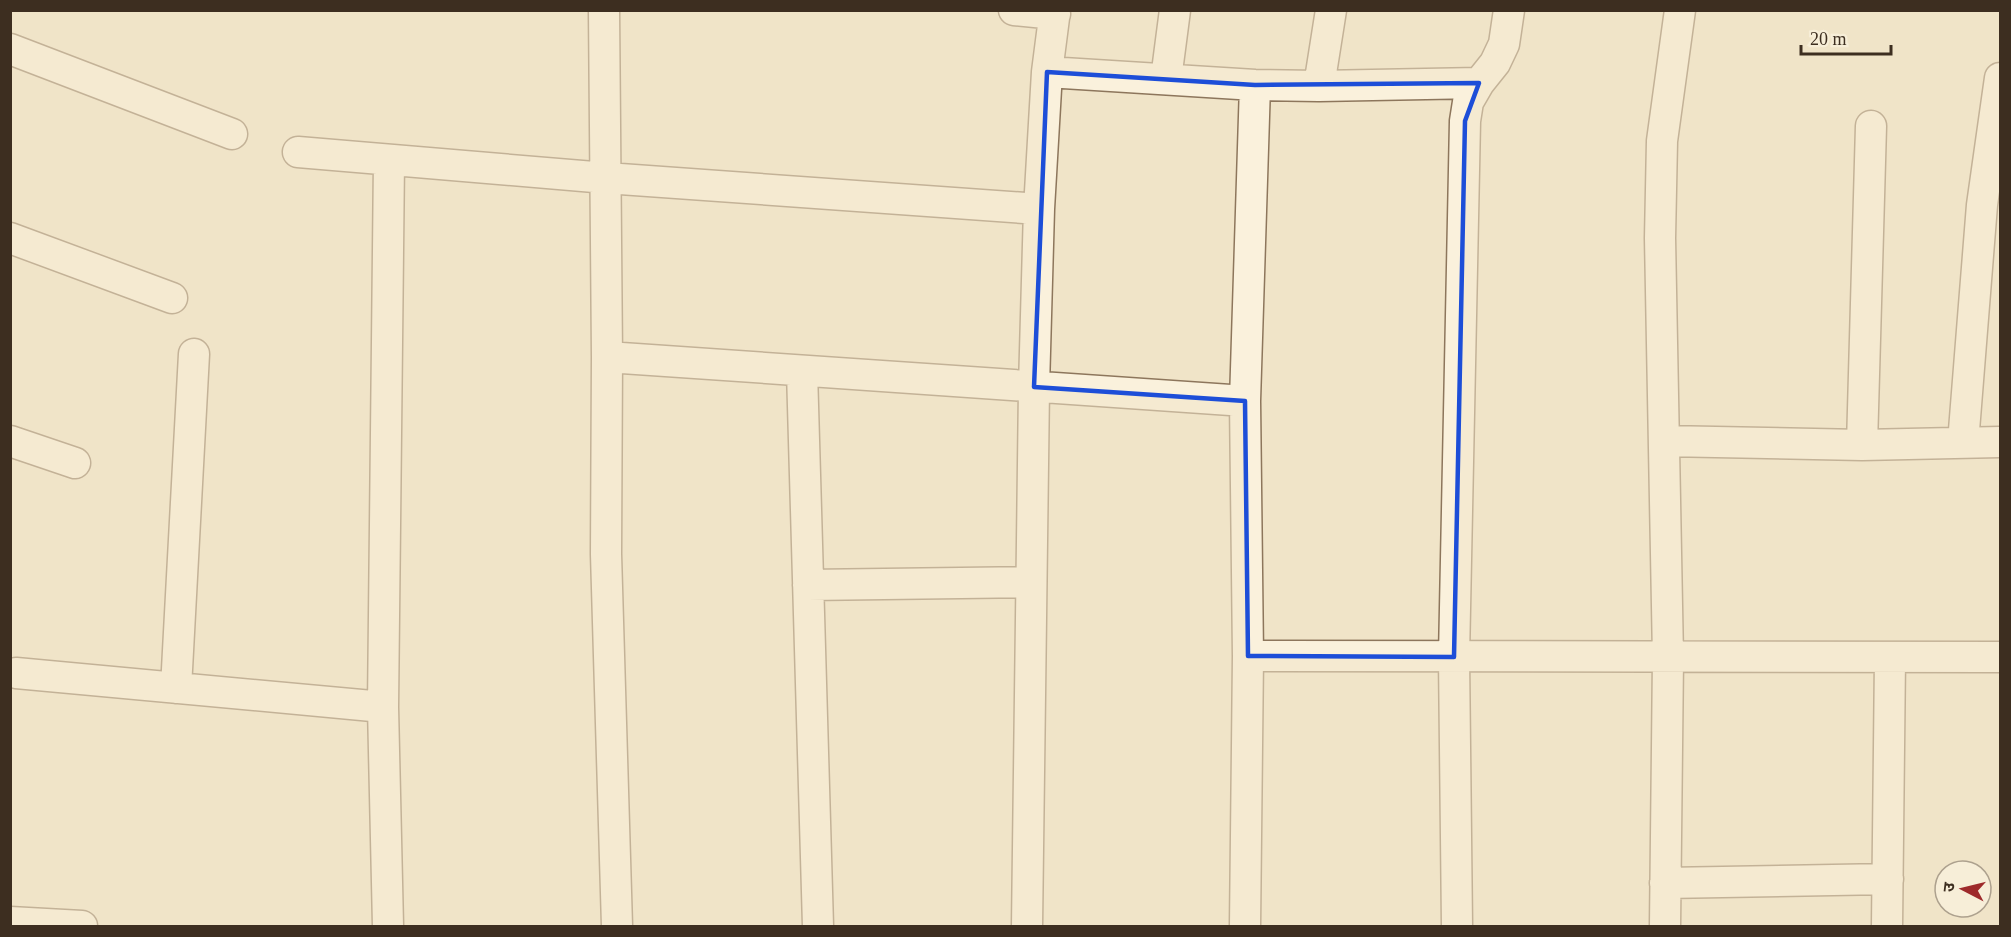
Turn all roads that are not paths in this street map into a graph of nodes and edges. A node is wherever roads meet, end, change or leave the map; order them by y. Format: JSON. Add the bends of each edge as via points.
{"nodes":[{"id":1,"x":604,"y":10,"type":"edge"},
{"id":2,"x":1014,"y":10,"type":"edge"},
{"id":3,"x":1175,"y":10,"type":"edge"},
{"id":4,"x":1331,"y":10,"type":"edge"},
{"id":5,"x":1509,"y":10,"type":"edge"},
{"id":6,"x":1680,"y":10,"type":"edge"},
{"id":7,"x":1055,"y":12,"type":"edge"},
{"id":8,"x":10,"y":49,"type":"edge"},
{"id":9,"x":1047,"y":72,"type":"junction"},
{"id":10,"x":2001,"y":78,"type":"edge"},
{"id":11,"x":1166,"y":79,"type":"junction"},
{"id":12,"x":1479,"y":83,"type":"junction"},
{"id":13,"x":1255,"y":85,"type":"junction"},
{"id":14,"x":1319,"y":86,"type":"junction"},
{"id":15,"x":1871,"y":126,"type":"dead end"},
{"id":16,"x":232,"y":135,"type":"dead end"},
{"id":17,"x":298,"y":152,"type":"dead end"},
{"id":18,"x":389,"y":160,"type":"junction"},
{"id":19,"x":606,"y":178,"type":"junction"},
{"id":20,"x":1039,"y":209,"type":"junction"},
{"id":21,"x":10,"y":238,"type":"edge"},
{"id":22,"x":172,"y":298,"type":"dead end"},
{"id":23,"x":194,"y":354,"type":"dead end"},
{"id":24,"x":607,"y":357,"type":"junction"},
{"id":25,"x":802,"y":370,"type":"junction"},
{"id":26,"x":1034,"y":387,"type":"junction"},
{"id":27,"x":1245,"y":401,"type":"junction"},
{"id":28,"x":10,"y":441,"type":"edge"},
{"id":29,"x":1664,"y":441,"type":"junction"},
{"id":30,"x":2001,"y":442,"type":"edge"},
{"id":31,"x":1963,"y":443,"type":"junction"},
{"id":32,"x":1862,"y":445,"type":"junction"},
{"id":33,"x":75,"y":463,"type":"dead end"},
{"id":34,"x":1032,"y":582,"type":"junction"},
{"id":35,"x":808,"y":585,"type":"junction"},
{"id":36,"x":1248,"y":656,"type":"junction"},
{"id":37,"x":1454,"y":657,"type":"junction"},
{"id":38,"x":2001,"y":657,"type":"edge"},
{"id":39,"x":1668,"y":658,"type":"junction"},
{"id":40,"x":1890,"y":658,"type":"junction"},
{"id":41,"x":16,"y":673,"type":"dead end"},
{"id":42,"x":176,"y":688,"type":"junction"},
{"id":43,"x":383,"y":707,"type":"junction"},
{"id":44,"x":1888,"y":879,"type":"junction"},
{"id":45,"x":1665,"y":883,"type":"junction"},
{"id":46,"x":10,"y":922,"type":"edge"},
{"id":47,"x":82,"y":927,"type":"edge"},
{"id":48,"x":388,"y":927,"type":"edge"},
{"id":49,"x":617,"y":927,"type":"edge"},
{"id":50,"x":818,"y":927,"type":"edge"},
{"id":51,"x":1027,"y":927,"type":"edge"},
{"id":52,"x":1245,"y":927,"type":"edge"},
{"id":53,"x":1457,"y":927,"type":"edge"},
{"id":54,"x":1665,"y":927,"type":"edge"},
{"id":55,"x":1887,"y":927,"type":"edge"}],
"edges":[{"from":1,"to":19,"type":"street"},
{"from":2,"to":7,"type":"street"},
{"from":3,"to":11,"type":"street"},
{"from":4,"to":14,"type":"street"},
{"from":5,"to":12,"type":"street","via":[[1504,44],[1496,63]]},
{"from":6,"to":29,"type":"street","via":[[1662,141]]},
{"from":7,"to":9,"type":"street"},
{"from":8,"to":16,"type":"street"},
{"from":9,"to":11,"type":"street"},
{"from":9,"to":20,"type":"street"},
{"from":10,"to":31,"type":"street","via":[[1982,205]]},
{"from":11,"to":13,"type":"street"},
{"from":12,"to":14,"type":"street"},
{"from":12,"to":37,"type":"street","via":[[1468,102],[1465,121]]},
{"from":13,"to":14,"type":"street"},
{"from":13,"to":27,"type":"street"},
{"from":15,"to":32,"type":"street"},
{"from":17,"to":18,"type":"street"},
{"from":18,"to":19,"type":"street"},
{"from":18,"to":43,"type":"street"},
{"from":19,"to":20,"type":"street"},
{"from":19,"to":24,"type":"street"},
{"from":20,"to":26,"type":"street"},
{"from":21,"to":22,"type":"street"},
{"from":23,"to":42,"type":"street"},
{"from":24,"to":25,"type":"street"},
{"from":24,"to":49,"type":"street","via":[[606,554]]},
{"from":25,"to":26,"type":"street"},
{"from":25,"to":35,"type":"street"},
{"from":26,"to":27,"type":"street"},
{"from":26,"to":34,"type":"street"},
{"from":27,"to":36,"type":"street"},
{"from":28,"to":33,"type":"street"},
{"from":29,"to":32,"type":"street"},
{"from":29,"to":39,"type":"street"},
{"from":30,"to":31,"type":"street"},
{"from":31,"to":32,"type":"street"},
{"from":34,"to":35,"type":"street"},
{"from":34,"to":51,"type":"street"},
{"from":35,"to":50,"type":"street"},
{"from":36,"to":37,"type":"street"},
{"from":36,"to":52,"type":"street"},
{"from":37,"to":39,"type":"street"},
{"from":37,"to":53,"type":"street"},
{"from":38,"to":40,"type":"street"},
{"from":39,"to":40,"type":"street"},
{"from":39,"to":45,"type":"street"},
{"from":40,"to":44,"type":"street"},
{"from":41,"to":42,"type":"street"},
{"from":42,"to":43,"type":"street"},
{"from":43,"to":48,"type":"street"},
{"from":44,"to":45,"type":"street"},
{"from":44,"to":55,"type":"street"},
{"from":45,"to":54,"type":"street"},
{"from":46,"to":47,"type":"street"}]}
